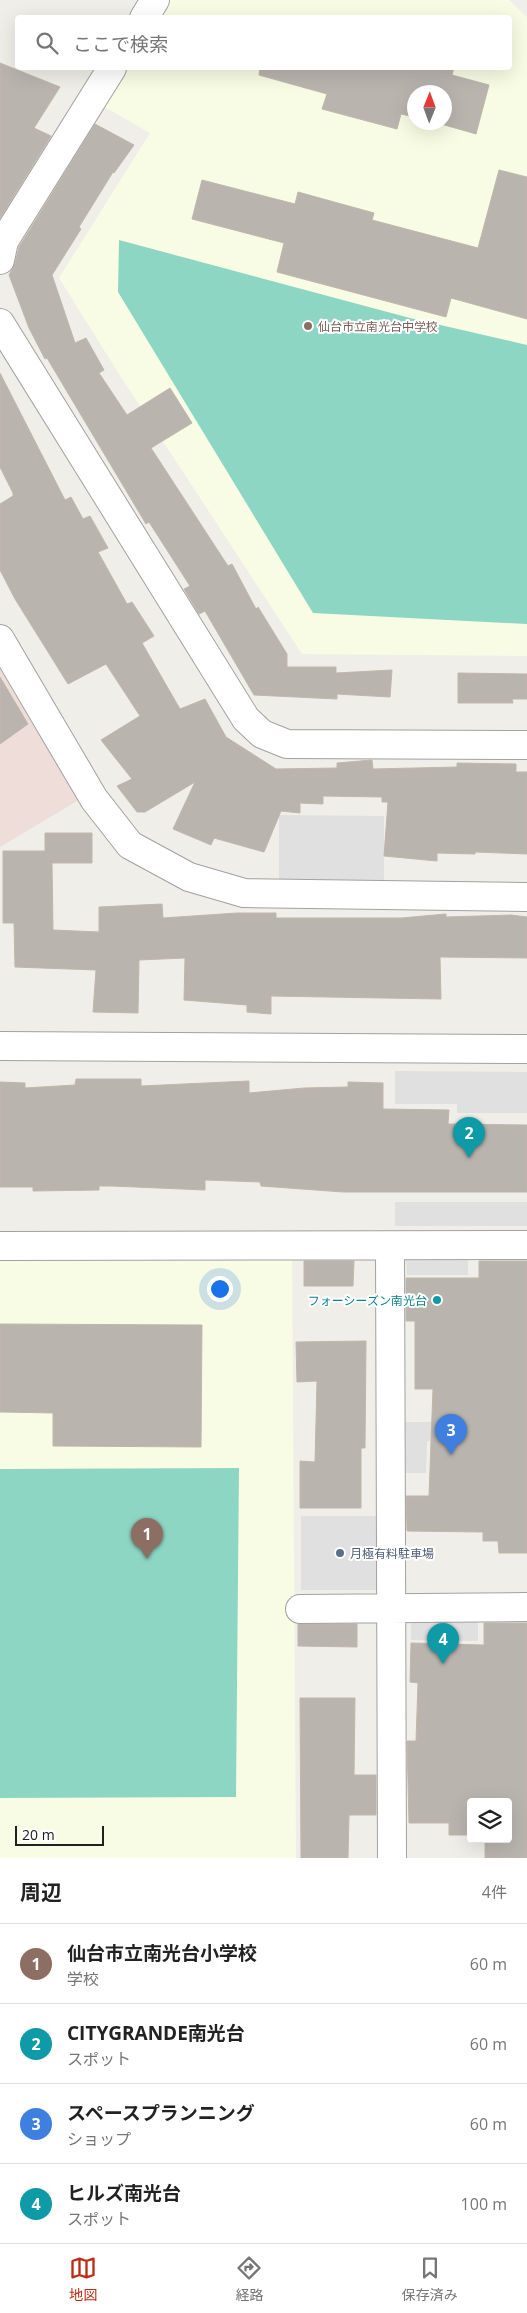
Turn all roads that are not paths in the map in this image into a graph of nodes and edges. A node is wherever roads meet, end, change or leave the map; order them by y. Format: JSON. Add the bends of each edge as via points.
{"nodes":[{"id":1,"x":155,"y":0,"type":"edge"},
{"id":2,"x":146,"y":15,"type":"edge"},
{"id":3,"x":111,"y":70,"type":"edge"},
{"id":4,"x":0,"y":260,"type":"edge"},
{"id":5,"x":0,"y":323,"type":"edge"},
{"id":6,"x":0,"y":639,"type":"edge"},
{"id":7,"x":527,"y":745,"type":"edge"},
{"id":8,"x":527,"y":897,"type":"edge"},
{"id":9,"x":0,"y":1046,"type":"edge"},
{"id":10,"x":527,"y":1049,"type":"edge"},
{"id":11,"x":527,"y":1245,"type":"edge"},
{"id":12,"x":0,"y":1246,"type":"edge"},
{"id":13,"x":390,"y":1246,"type":"junction"},
{"id":14,"x":527,"y":1607,"type":"edge"},
{"id":15,"x":391,"y":1608,"type":"junction"},
{"id":16,"x":300,"y":1609,"type":"dead end"},
{"id":17,"x":392,"y":1858,"type":"edge"}],
"edges":[{"from":1,"to":2,"type":"street"},
{"from":3,"to":4,"type":"street","via":[[4,241]]},
{"from":5,"to":7,"type":"street","via":[[246,719],[262,734],[287,744]]},
{"from":6,"to":8,"type":"street","via":[[94,799],[130,845],[189,877],[244,893]]},
{"from":9,"to":10,"type":"street"},
{"from":11,"to":13,"type":"street"},
{"from":12,"to":13,"type":"street"},
{"from":13,"to":15,"type":"street"},
{"from":14,"to":15,"type":"street"},
{"from":15,"to":16,"type":"street"},
{"from":15,"to":17,"type":"street"}]}
